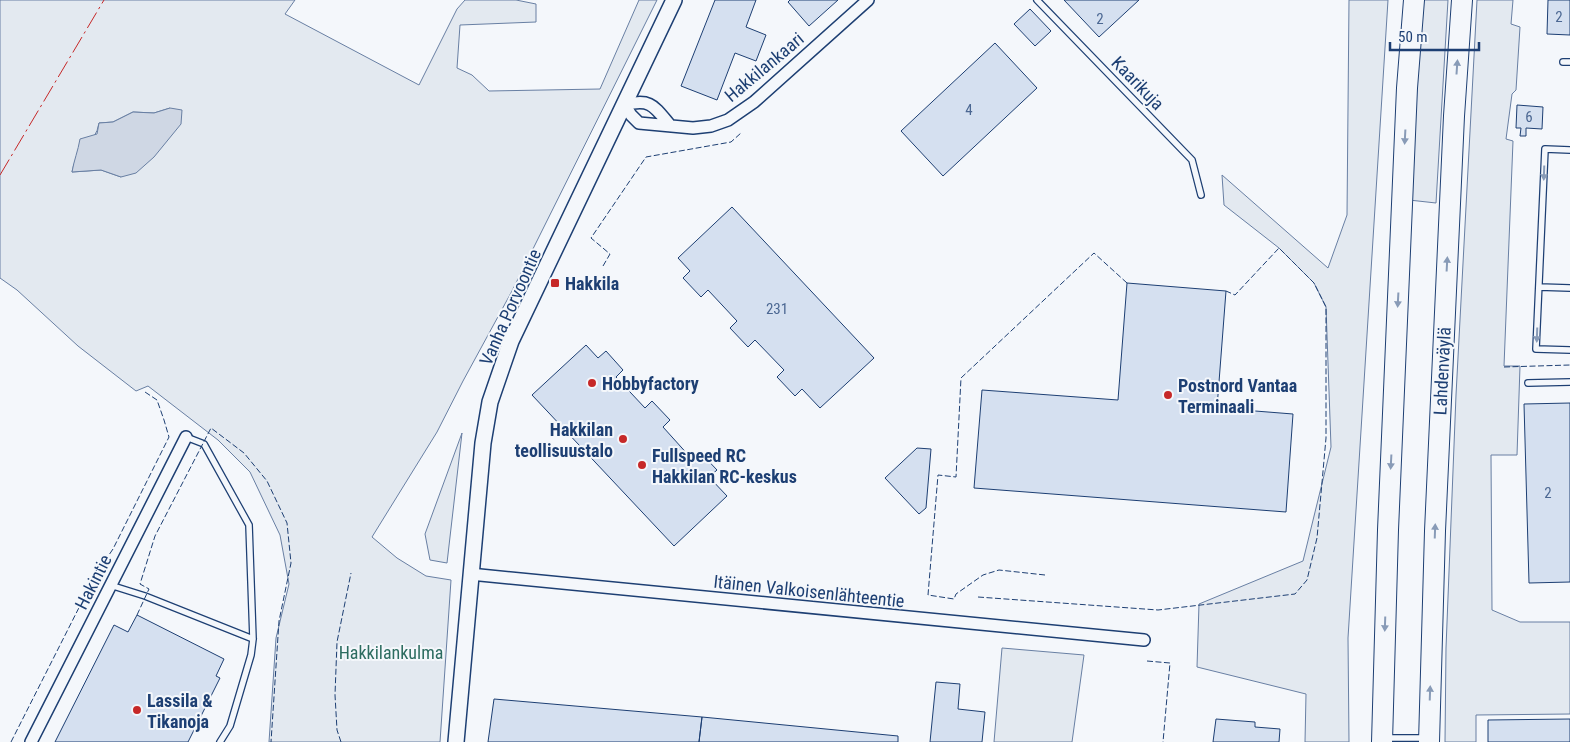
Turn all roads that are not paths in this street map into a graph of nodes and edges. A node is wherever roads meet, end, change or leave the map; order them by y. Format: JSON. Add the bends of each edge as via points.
{"nodes":[{"id":1,"x":674,"y":0,"type":"edge"},
{"id":2,"x":868,"y":0,"type":"edge"},
{"id":3,"x":1037,"y":0,"type":"edge"},
{"id":4,"x":1414,"y":0,"type":"edge"},
{"id":5,"x":1462,"y":0,"type":"edge"},
{"id":6,"x":1563,"y":62,"type":"dead end"},
{"id":7,"x":1570,"y":62,"type":"edge"},
{"id":8,"x":625,"y":104,"type":"junction"},
{"id":9,"x":669,"y":124,"type":"junction"},
{"id":10,"x":1570,"y":150,"type":"edge"},
{"id":11,"x":1201,"y":195,"type":"dead end"},
{"id":12,"x":1539,"y":287,"type":"junction"},
{"id":13,"x":1570,"y":288,"type":"edge"},
{"id":14,"x":1570,"y":350,"type":"edge"},
{"id":15,"x":1570,"y":382,"type":"edge"},
{"id":16,"x":1528,"y":383,"type":"dead end"},
{"id":17,"x":186,"y":437,"type":"joint"},
{"id":18,"x":470,"y":574,"type":"junction"},
{"id":19,"x":110,"y":585,"type":"junction"},
{"id":20,"x":253,"y":639,"type":"junction"},
{"id":21,"x":1144,"y":640,"type":"dead end"},
{"id":22,"x":1382,"y":740,"type":"edge"},
{"id":23,"x":1429,"y":740,"type":"edge"},
{"id":24,"x":31,"y":742,"type":"edge"},
{"id":25,"x":220,"y":742,"type":"edge"},
{"id":26,"x":456,"y":742,"type":"edge"}],
"edges":[{"from":1,"to":8,"type":"main road","name":"Vanha Porvoontie"},
{"from":2,"to":9,"type":"street","name":"Hakkilankaari","via":[[754,102],[728,120],[693,128]]},
{"from":3,"to":11,"type":"lane","name":"Kaarikuja","via":[[1192,160]]},
{"from":4,"to":22,"type":"highway","one_way":true,"via":[[1407,88],[1389,500]]},
{"from":23,"to":5,"type":"highway","name":"Lahdenväylä","one_way":true,"via":[[1435,532]]},
{"from":6,"to":7,"type":"lane"},
{"from":8,"to":9,"type":"street","via":[[648,102]]},
{"from":8,"to":9,"type":"street","name":"Hakkilankaari","via":[[638,123]]},
{"from":8,"to":18,"type":"main road","name":"Vanha Porvoontie","via":[[511,341],[493,394],[483,444]]},
{"from":10,"to":12,"type":"lane","one_way":true,"via":[[1545,149]]},
{"from":12,"to":13,"type":"lane"},
{"from":12,"to":14,"type":"lane","one_way":true,"via":[[1536,349]]},
{"from":15,"to":16,"type":"lane"},
{"from":17,"to":19,"type":"street","name":"Hakintie"},
{"from":17,"to":20,"type":"lane","via":[[204,444],[249,525]]},
{"from":18,"to":21,"type":"street","name":"Itäinen Valkoisenlähteentie"},
{"from":18,"to":26,"type":"main road","name":"Vanha Porvoontie"},
{"from":19,"to":20,"type":"lane"},
{"from":19,"to":24,"type":"street","name":"Hakintie"},
{"from":20,"to":25,"type":"lane","via":[[230,726]]},
{"from":22,"to":23,"type":"lane"}]}
